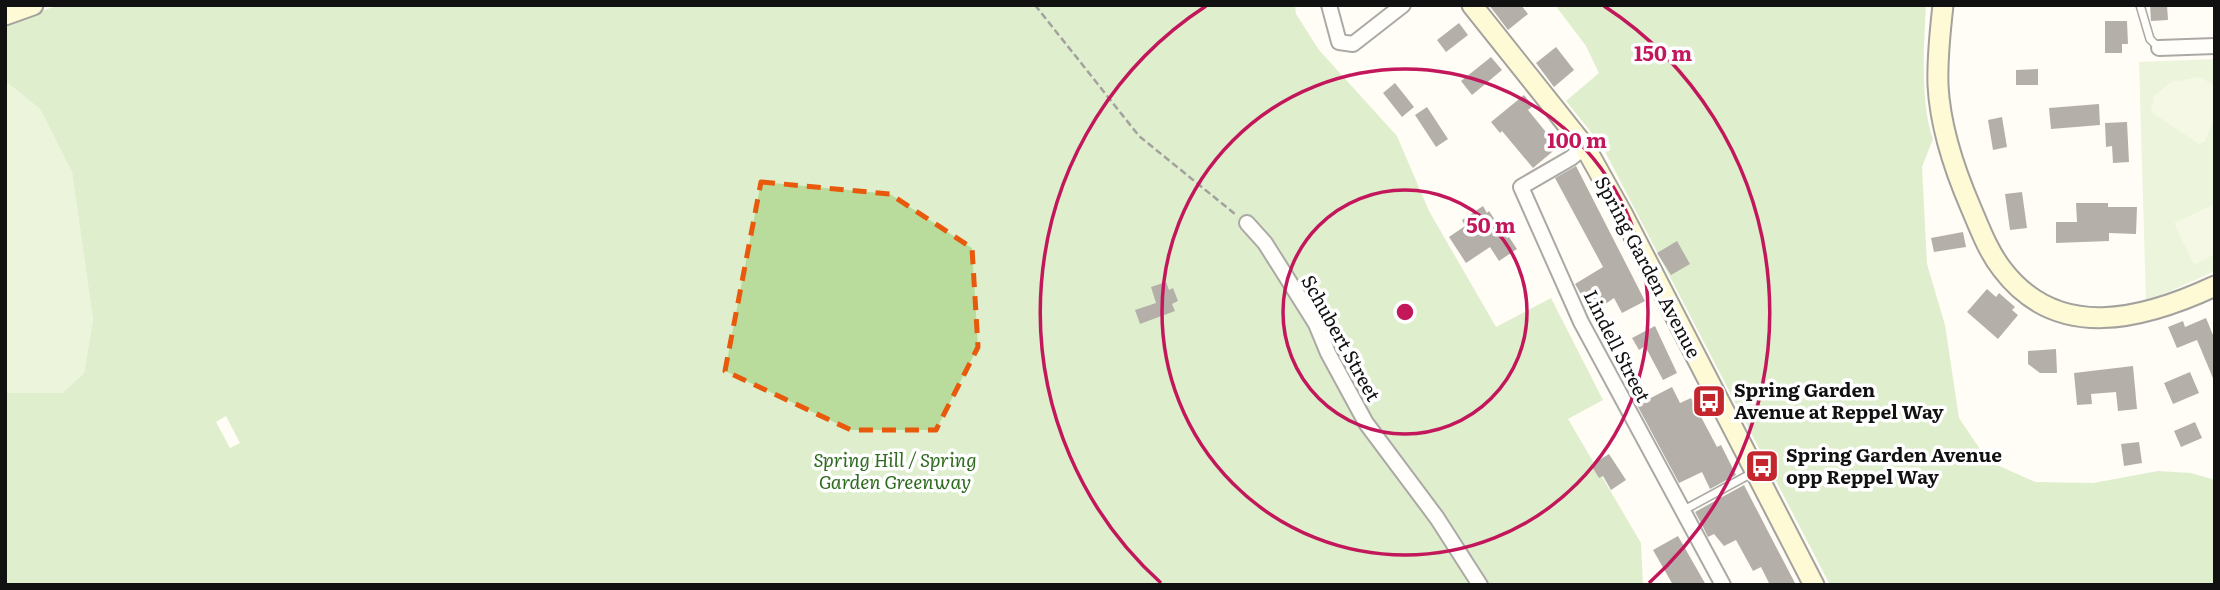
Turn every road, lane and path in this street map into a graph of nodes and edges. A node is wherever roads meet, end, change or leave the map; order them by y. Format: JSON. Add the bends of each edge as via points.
{"nodes":[{"id":1,"x":33,"y":5,"type":"edge"},
{"id":2,"x":1035,"y":5,"type":"edge"},
{"id":3,"x":1329,"y":5,"type":"edge"},
{"id":4,"x":1403,"y":5,"type":"edge"},
{"id":5,"x":1472,"y":5,"type":"edge"},
{"id":6,"x":1943,"y":5,"type":"edge"},
{"id":7,"x":2140,"y":5,"type":"edge"},
{"id":8,"x":5,"y":15,"type":"edge"},
{"id":9,"x":2215,"y":46,"type":"edge"},
{"id":10,"x":2159,"y":48,"type":"joint"},
{"id":11,"x":1585,"y":147,"type":"junction"},
{"id":12,"x":1247,"y":223,"type":"joint"},
{"id":13,"x":2215,"y":286,"type":"edge"},
{"id":14,"x":1755,"y":471,"type":"junction"},
{"id":15,"x":1684,"y":510,"type":"junction"},
{"id":16,"x":1480,"y":585,"type":"edge"},
{"id":17,"x":1723,"y":585,"type":"edge"},
{"id":18,"x":1814,"y":585,"type":"edge"}],
"edges":[{"from":1,"to":8,"type":"street"},
{"from":2,"to":12,"type":"path","via":[[1139,136]]},
{"from":3,"to":4,"type":"street","via":[[1339,42],[1353,44]]},
{"from":5,"to":11,"type":"street","name":"Spring Garden Avenue"},
{"from":6,"to":13,"type":"street","via":[[1938,86],[1942,116],[1966,195],[1988,246],[2015,285],[2038,302],[2092,319],[2127,317],[2177,304]]},
{"from":7,"to":10,"type":"lane","via":[[2147,32]]},
{"from":9,"to":10,"type":"street"},
{"from":11,"to":14,"type":"street","name":"Spring Garden Avenue"},
{"from":11,"to":15,"type":"street","name":"Lindell Street","via":[[1521,187],[1581,322]]},
{"from":12,"to":16,"type":"street","name":"Schubert Street","via":[[1265,243],[1316,324],[1366,423]]},
{"from":14,"to":15,"type":"lane"},
{"from":14,"to":18,"type":"street","name":"Spring Garden Avenue"},
{"from":15,"to":17,"type":"street","name":"Lindell Street"}]}
